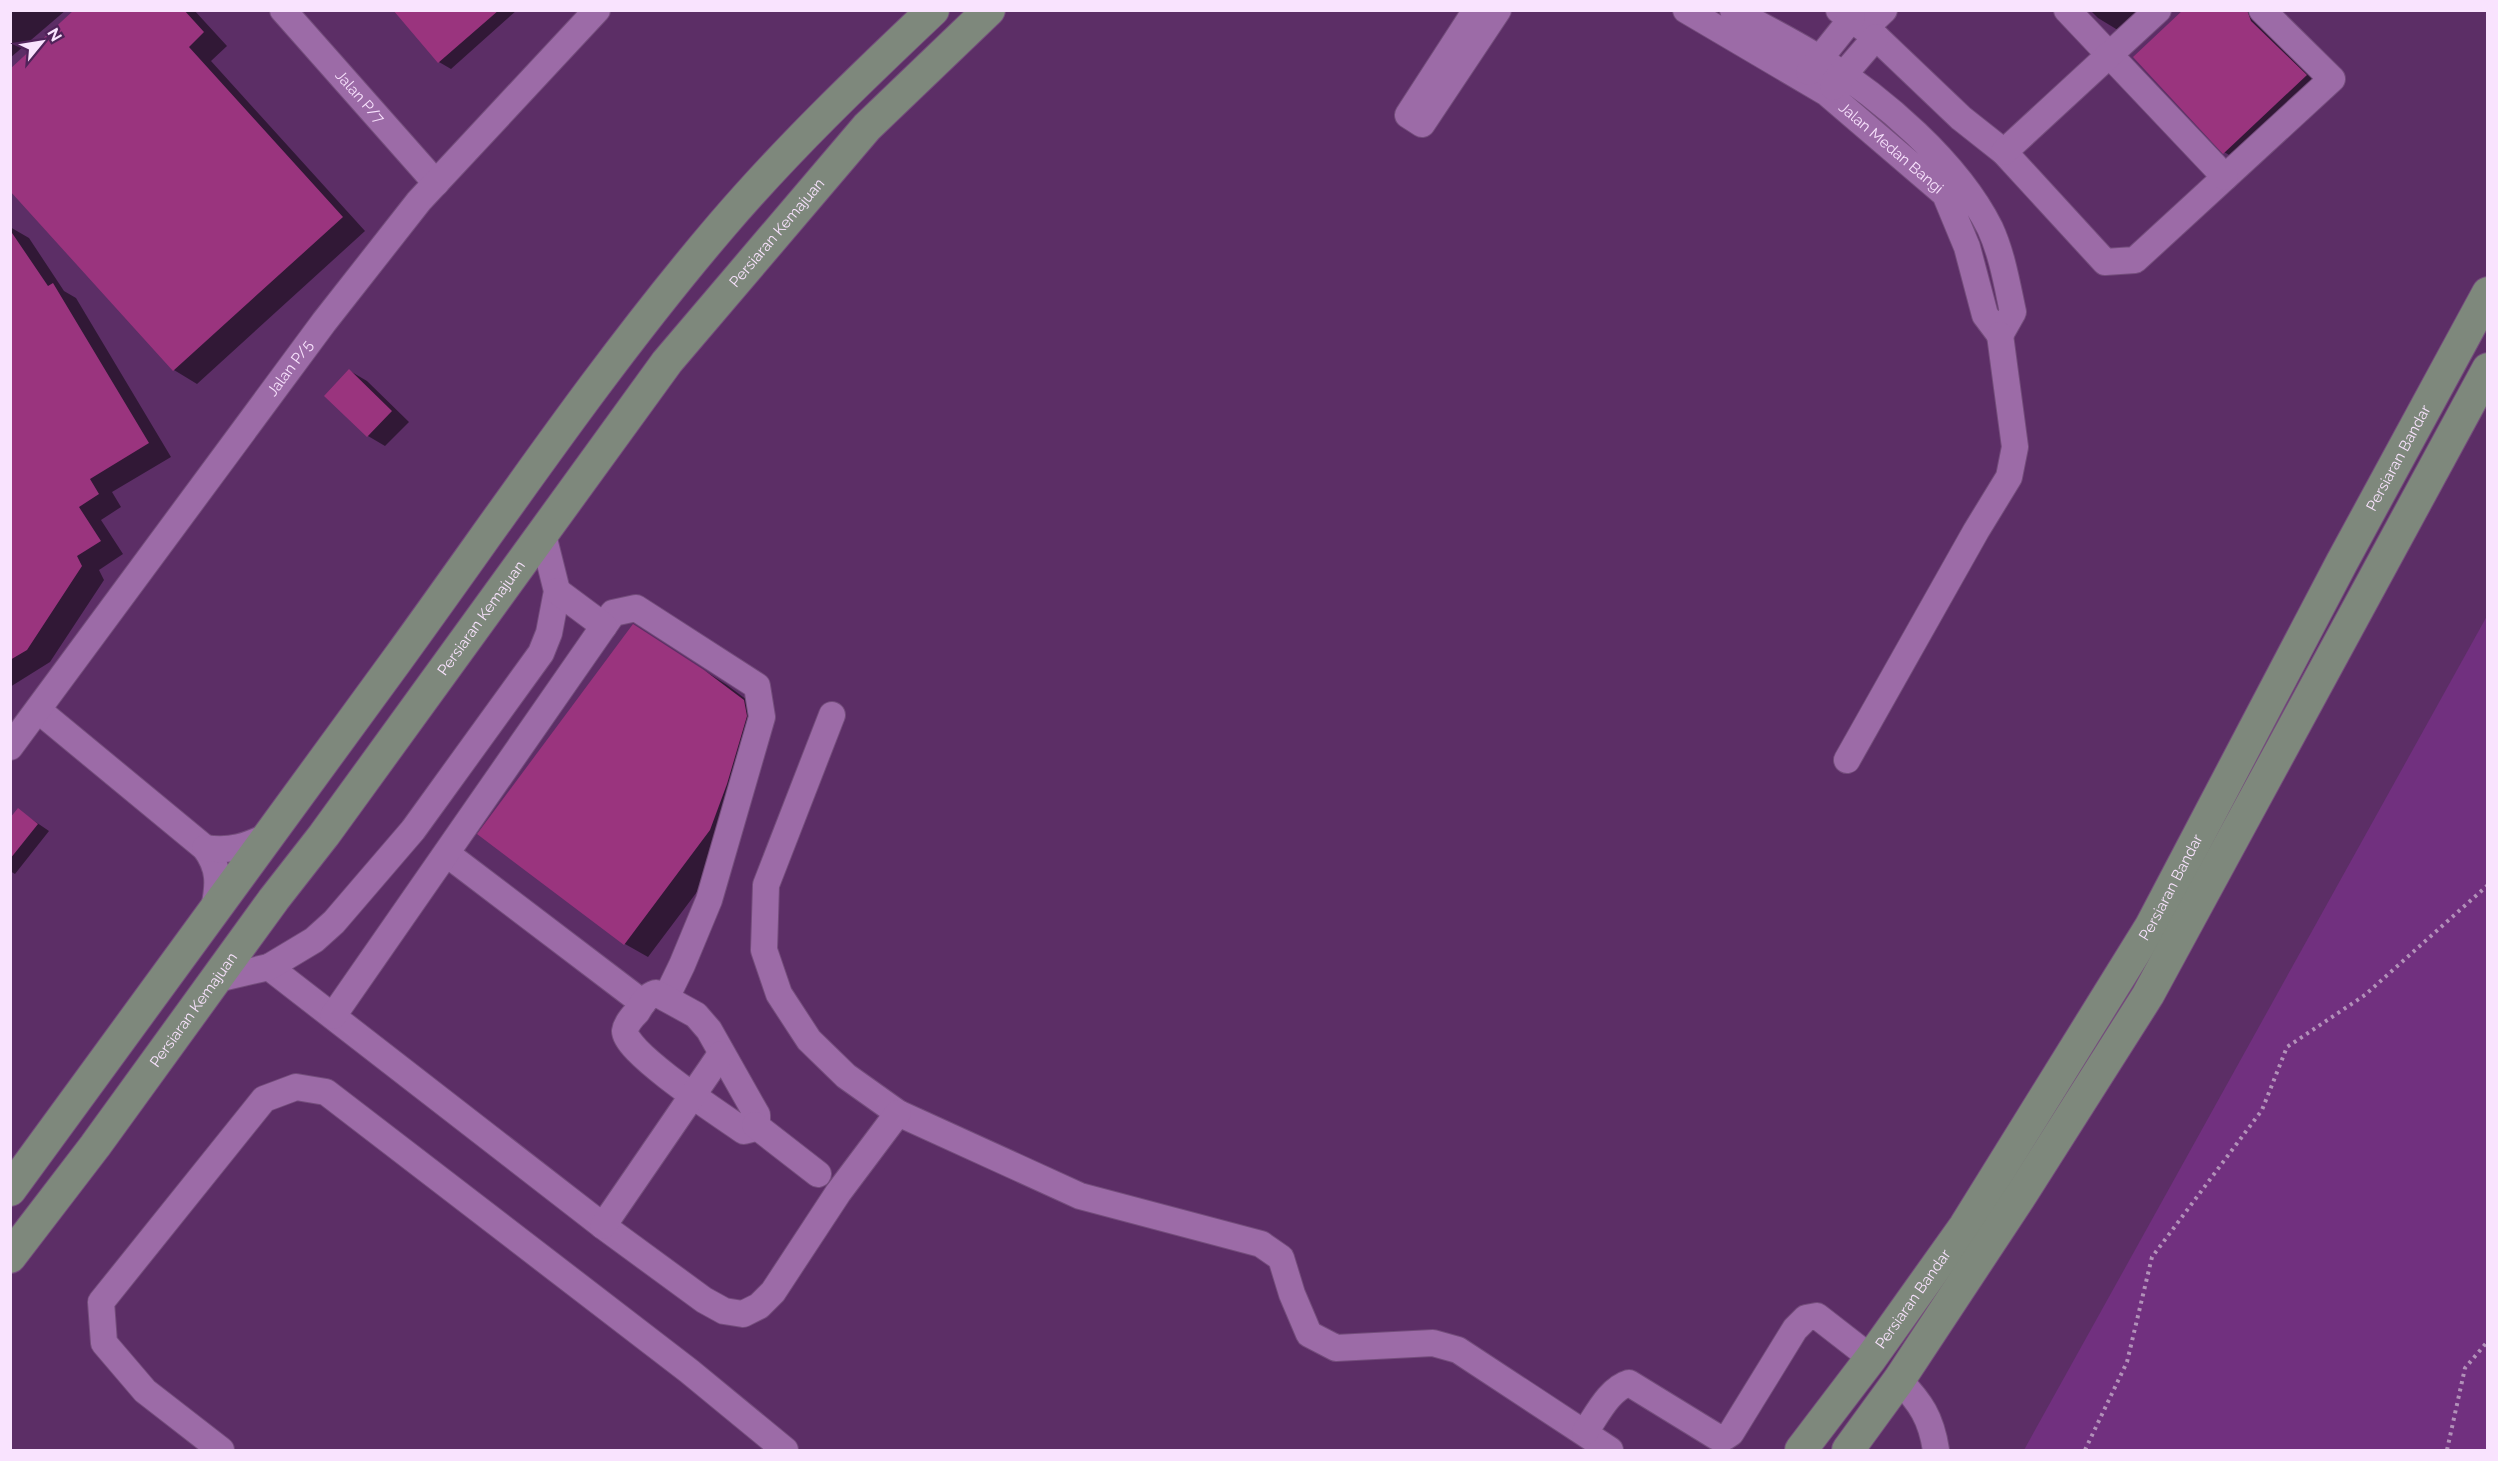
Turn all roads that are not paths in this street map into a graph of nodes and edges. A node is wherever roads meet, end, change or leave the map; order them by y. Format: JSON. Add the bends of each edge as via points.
{"nodes":[{"id":1,"x":283,"y":10,"type":"edge"},
{"id":2,"x":597,"y":10,"type":"edge"},
{"id":3,"x":933,"y":10,"type":"edge"},
{"id":4,"x":989,"y":10,"type":"edge"},
{"id":5,"x":1476,"y":10,"type":"edge"},
{"id":6,"x":1498,"y":10,"type":"edge"},
{"id":7,"x":1686,"y":10,"type":"edge"},
{"id":8,"x":1733,"y":10,"type":"edge"},
{"id":9,"x":1884,"y":10,"type":"edge"},
{"id":10,"x":2067,"y":10,"type":"edge"},
{"id":11,"x":2158,"y":10,"type":"edge"},
{"id":12,"x":2262,"y":10,"type":"edge"},
{"id":13,"x":1858,"y":23,"type":"edge"},
{"id":14,"x":2109,"y":55,"type":"junction"},
{"id":15,"x":1812,"y":68,"type":"junction"},
{"id":16,"x":1835,"y":84,"type":"junction"},
{"id":17,"x":2004,"y":152,"type":"junction"},
{"id":18,"x":2225,"y":177,"type":"junction"},
{"id":19,"x":436,"y":183,"type":"junction"},
{"id":20,"x":2487,"y":292,"type":"edge"},
{"id":21,"x":2487,"y":330,"type":"edge"},
{"id":22,"x":2487,"y":369,"type":"edge"},
{"id":23,"x":2418,"y":422,"type":"junction"},
{"id":24,"x":543,"y":535,"type":"junction"},
{"id":25,"x":557,"y":591,"type":"junction"},
{"id":26,"x":604,"y":626,"type":"junction"},
{"id":27,"x":38,"y":710,"type":"junction"},
{"id":28,"x":832,"y":715,"type":"dead end"},
{"id":29,"x":10,"y":747,"type":"edge"},
{"id":30,"x":1847,"y":760,"type":"dead end"},
{"id":31,"x":270,"y":835,"type":"junction"},
{"id":32,"x":205,"y":848,"type":"junction"},
{"id":33,"x":447,"y":854,"type":"junction"},
{"id":34,"x":214,"y":909,"type":"junction"},
{"id":35,"x":269,"y":967,"type":"junction"},
{"id":36,"x":216,"y":979,"type":"junction"},
{"id":37,"x":655,"y":1000,"type":"junction"},
{"id":38,"x":333,"y":1016,"type":"junction"},
{"id":39,"x":722,"y":1054,"type":"junction"},
{"id":40,"x":692,"y":1095,"type":"junction"},
{"id":41,"x":898,"y":1113,"type":"junction"},
{"id":42,"x":755,"y":1125,"type":"junction"},
{"id":43,"x":818,"y":1174,"type":"dead end"},
{"id":44,"x":10,"y":1190,"type":"edge"},
{"id":45,"x":603,"y":1226,"type":"junction"},
{"id":46,"x":10,"y":1257,"type":"edge"},
{"id":47,"x":1871,"y":1358,"type":"junction"},
{"id":48,"x":1899,"y":1380,"type":"junction"},
{"id":49,"x":1585,"y":1432,"type":"junction"},
{"id":50,"x":221,"y":1450,"type":"edge"},
{"id":51,"x":784,"y":1450,"type":"edge"},
{"id":52,"x":1610,"y":1450,"type":"edge"},
{"id":53,"x":1801,"y":1450,"type":"edge"},
{"id":54,"x":1848,"y":1450,"type":"edge"},
{"id":55,"x":1936,"y":1450,"type":"edge"}],
"edges":[{"from":1,"to":19,"type":"street","name":"Jalan P/7"},
{"from":2,"to":19,"type":"street","name":"Jalan P/5"},
{"from":3,"to":31,"type":"main road","via":[[839,99],[723,224],[621,349]]},
{"from":4,"to":24,"type":"main road","name":"Persiaran Kemajuan","via":[[867,127],[704,317],[667,362]]},
{"from":5,"to":6,"type":"street","via":[[1408,115],[1422,124]]},
{"from":7,"to":15,"type":"street","name":"Jalan Medan Bangi"},
{"from":8,"to":15,"type":"street","name":"Jalan Medan Bangi"},
{"from":9,"to":13,"type":"street","name":"Jalan Medan Bangi"},
{"from":10,"to":14,"type":"street"},
{"from":11,"to":14,"type":"street"},
{"from":12,"to":18,"type":"street","via":[[2332,79]]},
{"from":13,"to":15,"type":"street","name":"Jalan Medan Bangi"},
{"from":13,"to":16,"type":"street","name":"Jalan Medan Bangi"},
{"from":13,"to":17,"type":"street","via":[[1960,118]]},
{"from":14,"to":17,"type":"street"},
{"from":14,"to":18,"type":"street"},
{"from":15,"to":16,"type":"street","name":"Jalan Medan Bangi"},
{"from":16,"to":30,"type":"street","name":"Jalan Medan Bangi","via":[[1945,194],[1968,247],[1985,315],[2000,335],[2015,447],[2009,477]]},
{"from":17,"to":18,"type":"street","via":[[2105,262],[2135,260]]},
{"from":19,"to":27,"type":"street","name":"Jalan P/5","via":[[324,322]]},
{"from":20,"to":23,"type":"main road","name":"Persiaran Bandar"},
{"from":21,"to":23,"type":"main road","via":[[2468,366]]},
{"from":22,"to":48,"type":"main road","name":"Persiaran Bandar","via":[[2148,995]]},
{"from":23,"to":47,"type":"main road","name":"Persiaran Bandar","via":[[2151,926],[1965,1226]]},
{"from":24,"to":25,"type":"street"},
{"from":24,"to":36,"type":"main road","name":"Persiaran Kemajuan"},
{"from":25,"to":26,"type":"street"},
{"from":25,"to":35,"type":"street","via":[[541,653],[413,830],[334,922],[314,940]]},
{"from":26,"to":33,"type":"street"},
{"from":26,"to":37,"type":"street","via":[[614,613],[636,608],[758,686],[762,717],[709,900]]},
{"from":27,"to":29,"type":"street","name":"Jalan P/5"},
{"from":27,"to":32,"type":"street"},
{"from":28,"to":41,"type":"street","via":[[766,885],[764,950],[779,994],[808,1040],[846,1076]]},
{"from":31,"to":32,"type":"street","via":[[240,848]]},
{"from":31,"to":34,"type":"main road"},
{"from":32,"to":34,"type":"street","via":[[217,868]]},
{"from":33,"to":37,"type":"street"},
{"from":33,"to":38,"type":"street"},
{"from":34,"to":44,"type":"main road"},
{"from":35,"to":36,"type":"street"},
{"from":35,"to":38,"type":"street"},
{"from":36,"to":46,"type":"main road","name":"Persiaran Kemajuan"},
{"from":37,"to":39,"type":"street","via":[[696,1015]]},
{"from":37,"to":40,"type":"street","via":[[625,1030],[627,1039],[634,1050]]},
{"from":38,"to":45,"type":"street"},
{"from":39,"to":40,"type":"street"},
{"from":39,"to":42,"type":"street","via":[[755,1109]]},
{"from":40,"to":42,"type":"street","via":[[744,1131]]},
{"from":40,"to":45,"type":"street"},
{"from":41,"to":45,"type":"street","via":[[773,1292],[759,1306],[743,1314],[724,1311],[704,1300]]},
{"from":41,"to":49,"type":"street","via":[[1080,1196],[1261,1244],[1281,1258],[1309,1334],[1336,1348],[1433,1343],[1458,1350]]},
{"from":42,"to":43,"type":"street"},
{"from":47,"to":49,"type":"street","via":[[1817,1316],[1806,1318],[1725,1437],[1717,1437],[1629,1383],[1612,1393]]},
{"from":47,"to":53,"type":"main road","name":"Persiaran Bandar"},
{"from":48,"to":54,"type":"main road","name":"Persiaran Bandar"},
{"from":48,"to":55,"type":"street","via":[[1929,1418]]},
{"from":49,"to":52,"type":"street"},
{"from":50,"to":51,"type":"street","via":[[145,1391],[104,1343],[101,1302],[264,1099],[296,1087],[327,1092],[689,1371]]}]}
